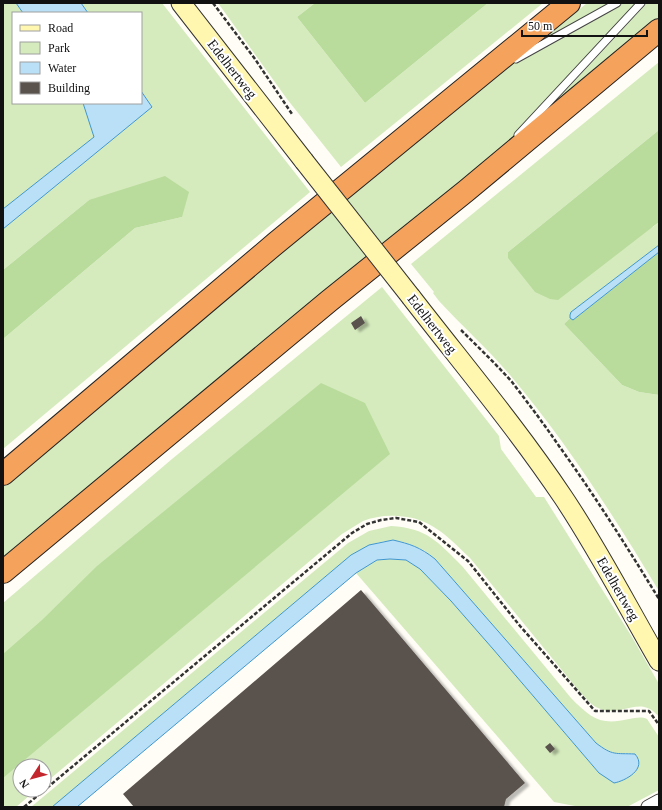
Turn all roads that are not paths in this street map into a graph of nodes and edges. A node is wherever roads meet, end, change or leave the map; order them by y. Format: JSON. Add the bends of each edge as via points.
{"nodes":[{"id":1,"x":181,"y":3,"type":"edge"},
{"id":2,"x":569,"y":3,"type":"edge"},
{"id":3,"x":617,"y":3,"type":"edge"},
{"id":4,"x":641,"y":3,"type":"edge"},
{"id":5,"x":659,"y":30,"type":"edge"},
{"id":6,"x":472,"y":83,"type":"junction"},
{"id":7,"x":514,"y":140,"type":"dead end"},
{"id":8,"x":503,"y":151,"type":"dead end"},
{"id":9,"x":466,"y":191,"type":"junction"},
{"id":10,"x":3,"y":474,"type":"edge"},
{"id":11,"x":3,"y":572,"type":"edge"},
{"id":12,"x":659,"y":661,"type":"edge"},
{"id":13,"x":659,"y":801,"type":"edge"},
{"id":14,"x":648,"y":807,"type":"edge"}],
"edges":[{"from":1,"to":12,"type":"street","name":"Edelhertweg","bridge":true,"via":[[516,432],[564,498]]},
{"from":2,"to":6,"type":"highway"},
{"from":3,"to":6,"type":"lane"},
{"from":4,"to":7,"type":"lane"},
{"from":5,"to":9,"type":"highway"},
{"from":6,"to":10,"type":"highway","via":[[276,243]]},
{"from":8,"to":9,"type":"lane"},
{"from":9,"to":11,"type":"highway","via":[[329,301]]},
{"from":13,"to":14,"type":"street"}]}
